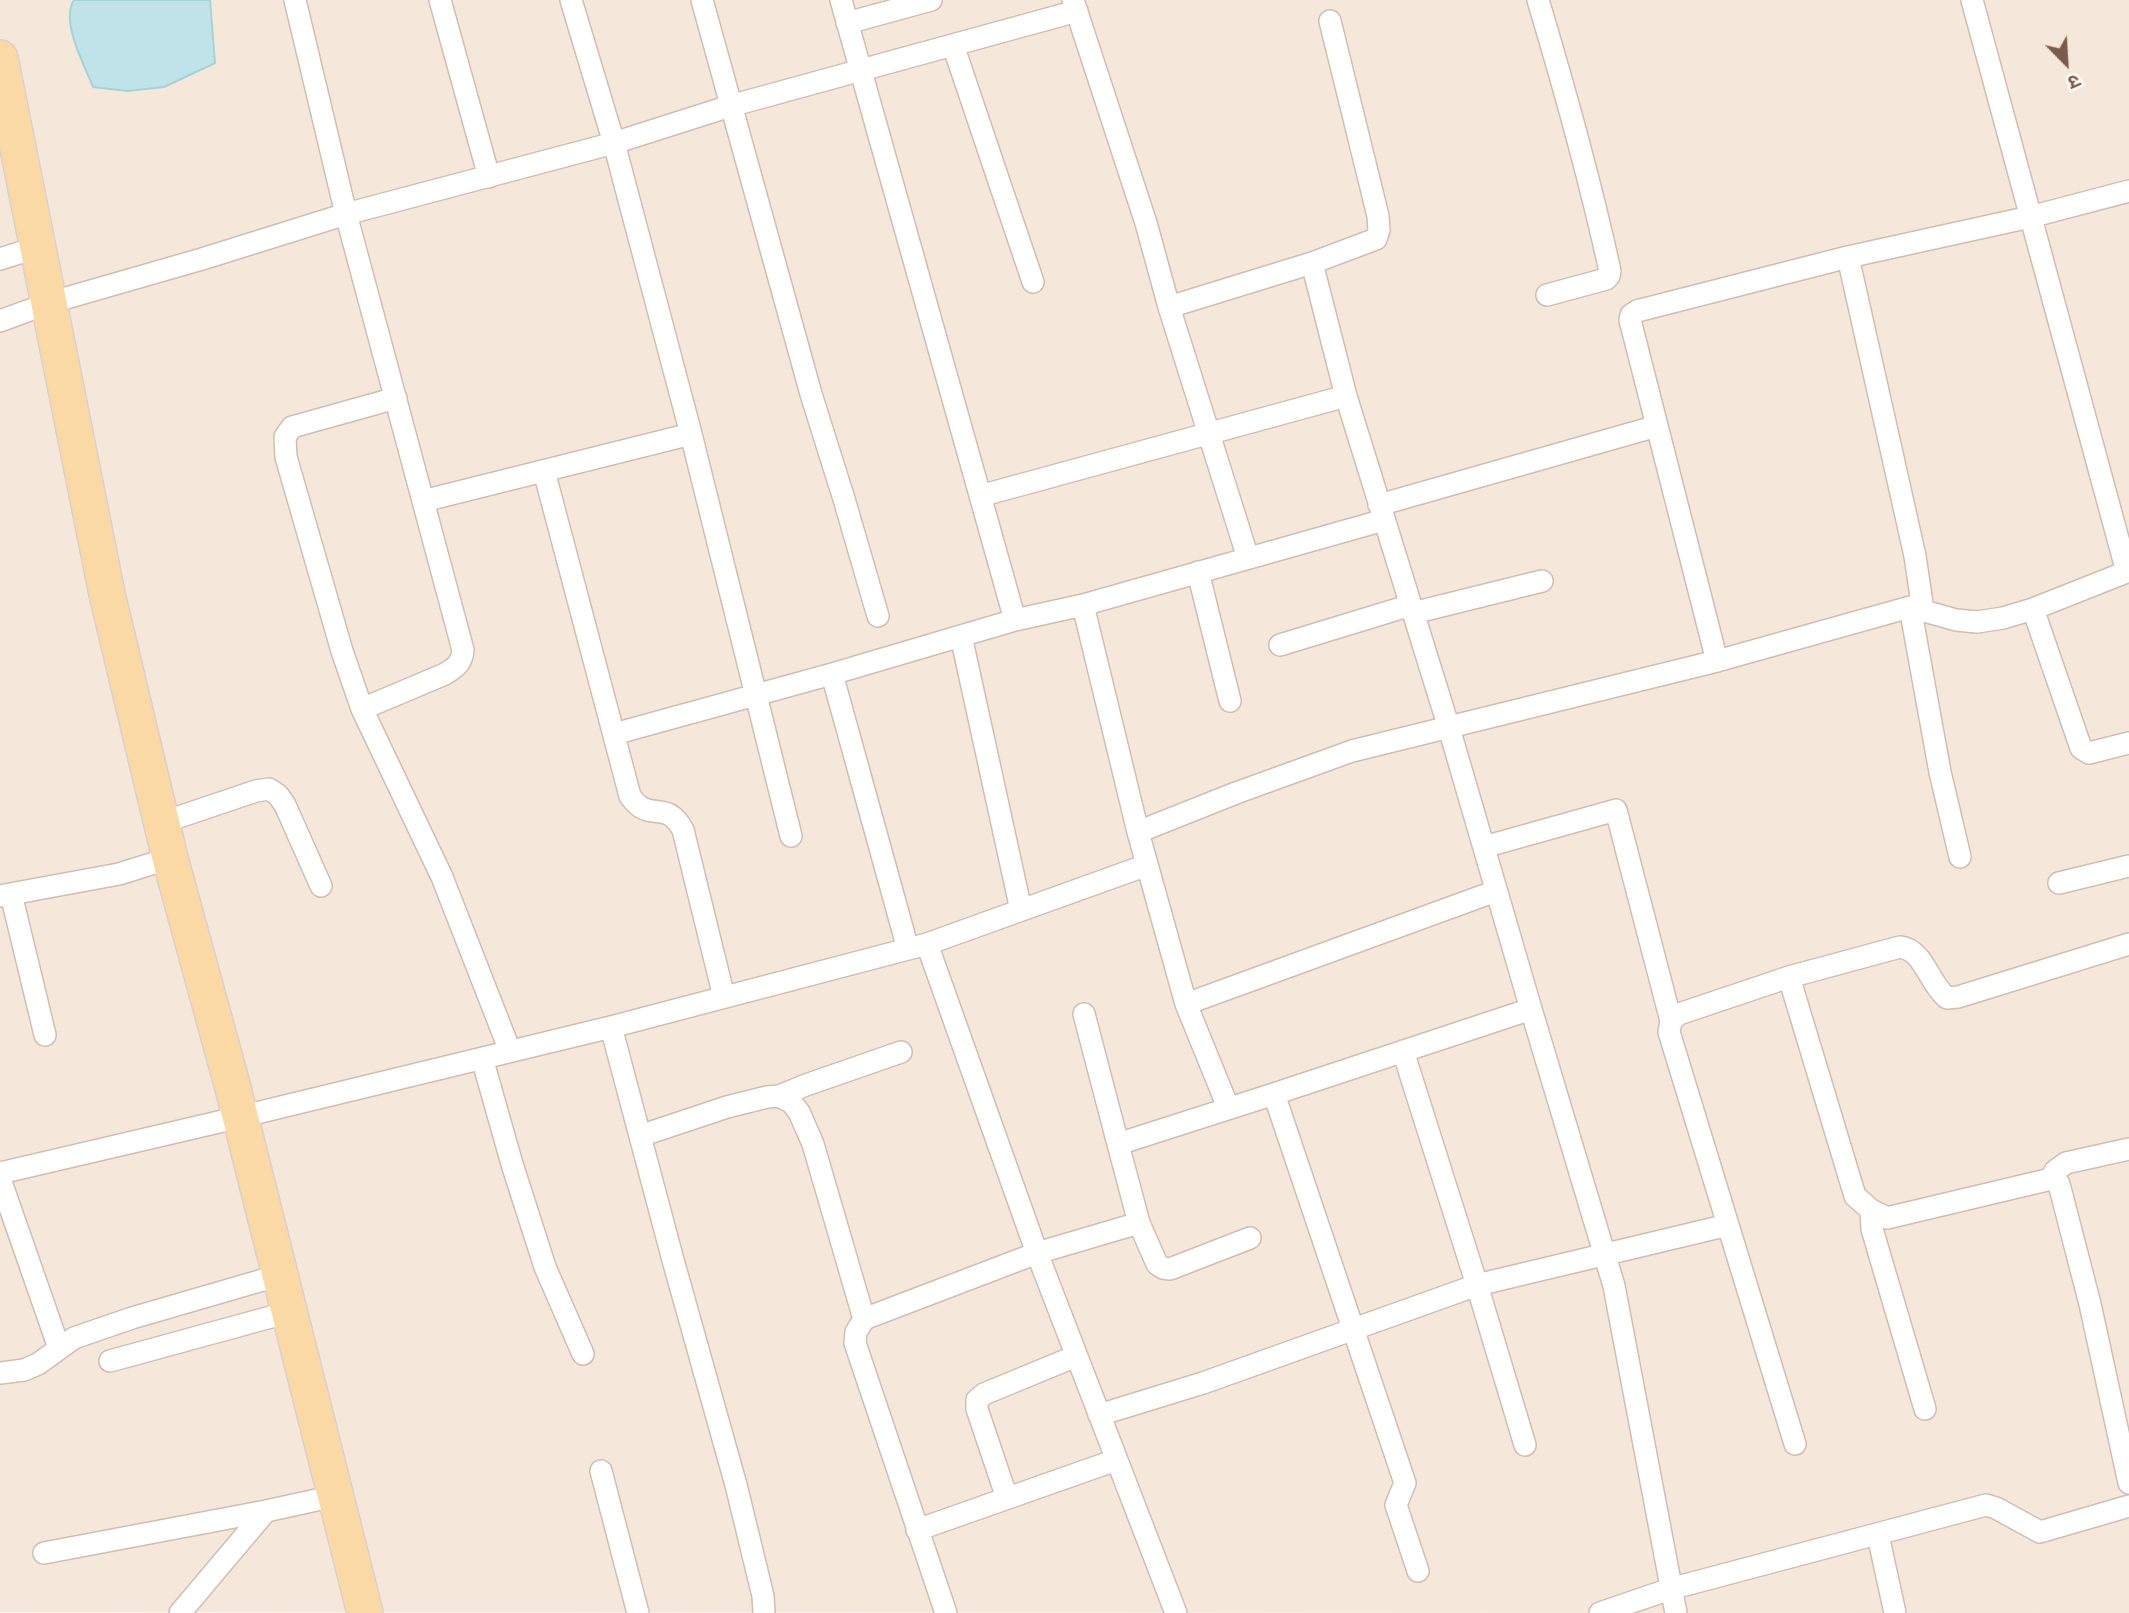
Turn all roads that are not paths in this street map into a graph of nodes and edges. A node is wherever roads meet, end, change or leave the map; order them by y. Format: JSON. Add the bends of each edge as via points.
{"nodes":[{"id":1,"x":295,"y":0,"type":"edge"},
{"id":2,"x":440,"y":0,"type":"edge"},
{"id":3,"x":571,"y":0,"type":"edge"},
{"id":4,"x":702,"y":0,"type":"edge"},
{"id":5,"x":841,"y":0,"type":"edge"},
{"id":6,"x":931,"y":0,"type":"edge"},
{"id":7,"x":1538,"y":0,"type":"edge"},
{"id":8,"x":1972,"y":0,"type":"edge"},
{"id":9,"x":1075,"y":5,"type":"edge"},
{"id":10,"x":1330,"y":21,"type":"dead end"},
{"id":11,"x":847,"y":23,"type":"junction"},
{"id":12,"x":953,"y":45,"type":"junction"},
{"id":13,"x":0,"y":58,"type":"edge"},
{"id":14,"x":860,"y":69,"type":"junction"},
{"id":15,"x":730,"y":106,"type":"junction"},
{"id":16,"x":614,"y":143,"type":"junction"},
{"id":17,"x":489,"y":177,"type":"junction"},
{"id":18,"x":2129,"y":191,"type":"edge"},
{"id":19,"x":346,"y":214,"type":"junction"},
{"id":20,"x":2030,"y":217,"type":"junction"},
{"id":21,"x":38,"y":247,"type":"junction"},
{"id":22,"x":1848,"y":257,"type":"junction"},
{"id":23,"x":0,"y":259,"type":"edge"},
{"id":24,"x":1312,"y":262,"type":"junction"},
{"id":25,"x":1033,"y":282,"type":"dead end"},
{"id":26,"x":1547,"y":295,"type":"dead end"},
{"id":27,"x":49,"y":303,"type":"junction"},
{"id":28,"x":1169,"y":307,"type":"junction"},
{"id":29,"x":0,"y":321,"type":"edge"},
{"id":30,"x":1346,"y":396,"type":"junction"},
{"id":31,"x":396,"y":398,"type":"junction"},
{"id":32,"x":1657,"y":426,"type":"junction"},
{"id":33,"x":691,"y":433,"type":"junction"},
{"id":34,"x":1208,"y":433,"type":"junction"},
{"id":35,"x":544,"y":471,"type":"junction"},
{"id":36,"x":980,"y":496,"type":"junction"},
{"id":37,"x":423,"y":501,"type":"junction"},
{"id":38,"x":1382,"y":512,"type":"junction"},
{"id":39,"x":1248,"y":558,"type":"junction"},
{"id":40,"x":2128,"y":571,"type":"edge"},
{"id":41,"x":1198,"y":572,"type":"junction"},
{"id":42,"x":1542,"y":581,"type":"dead end"},
{"id":43,"x":1083,"y":605,"type":"junction"},
{"id":44,"x":1917,"y":608,"type":"junction"},
{"id":45,"x":1412,"y":609,"type":"junction"},
{"id":46,"x":2033,"y":609,"type":"junction"},
{"id":47,"x":878,"y":617,"type":"dead end"},
{"id":48,"x":1015,"y":620,"type":"junction"},
{"id":49,"x":961,"y":636,"type":"junction"},
{"id":50,"x":1280,"y":645,"type":"dead end"},
{"id":51,"x":1717,"y":661,"type":"junction"},
{"id":52,"x":832,"y":674,"type":"junction"},
{"id":53,"x":756,"y":695,"type":"junction"},
{"id":54,"x":1230,"y":701,"type":"dead end"},
{"id":55,"x":362,"y":709,"type":"junction"},
{"id":56,"x":1449,"y":728,"type":"junction"},
{"id":57,"x":614,"y":734,"type":"junction"},
{"id":58,"x":2129,"y":743,"type":"edge"},
{"id":59,"x":162,"y":822,"type":"junction"},
{"id":60,"x":1138,"y":832,"type":"junction"},
{"id":61,"x":791,"y":836,"type":"dead end"},
{"id":62,"x":1484,"y":848,"type":"junction"},
{"id":63,"x":1960,"y":857,"type":"dead end"},
{"id":64,"x":170,"y":858,"type":"junction"},
{"id":65,"x":1147,"y":865,"type":"junction"},
{"id":66,"x":2129,"y":866,"type":"edge"},
{"id":67,"x":2059,"y":883,"type":"dead end"},
{"id":68,"x":321,"y":886,"type":"dead end"},
{"id":69,"x":1496,"y":891,"type":"junction"},
{"id":70,"x":6,"y":895,"type":"edge"},
{"id":71,"x":1021,"y":910,"type":"junction"},
{"id":72,"x":2129,"y":944,"type":"edge"},
{"id":73,"x":918,"y":947,"type":"junction"},
{"id":74,"x":1789,"y":977,"type":"junction"},
{"id":75,"x":724,"y":997,"type":"junction"},
{"id":76,"x":1186,"y":1004,"type":"junction"},
{"id":77,"x":1531,"y":1009,"type":"junction"},
{"id":78,"x":1084,"y":1014,"type":"dead end"},
{"id":79,"x":1671,"y":1021,"type":"junction"},
{"id":80,"x":611,"y":1027,"type":"junction"},
{"id":81,"x":45,"y":1035,"type":"dead end"},
{"id":82,"x":510,"y":1051,"type":"junction"},
{"id":83,"x":1403,"y":1051,"type":"junction"},
{"id":84,"x":901,"y":1052,"type":"dead end"},
{"id":85,"x":482,"y":1058,"type":"junction"},
{"id":86,"x":1275,"y":1094,"type":"junction"},
{"id":87,"x":779,"y":1096,"type":"junction"},
{"id":88,"x":1228,"y":1107,"type":"junction"},
{"id":89,"x":240,"y":1117,"type":"junction"},
{"id":90,"x":640,"y":1136,"type":"junction"},
{"id":91,"x":1118,"y":1144,"type":"junction"},
{"id":92,"x":2129,"y":1149,"type":"edge"},
{"id":93,"x":0,"y":1173,"type":"edge"},
{"id":94,"x":0,"y":1179,"type":"edge"},
{"id":95,"x":2051,"y":1179,"type":"junction"},
{"id":96,"x":1871,"y":1210,"type":"junction"},
{"id":97,"x":1139,"y":1223,"type":"junction"},
{"id":98,"x":1728,"y":1225,"type":"junction"},
{"id":99,"x":1250,"y":1238,"type":"dead end"},
{"id":100,"x":1037,"y":1253,"type":"junction"},
{"id":101,"x":1605,"y":1253,"type":"junction"},
{"id":102,"x":280,"y":1275,"type":"junction"},
{"id":103,"x":1478,"y":1285,"type":"junction"},
{"id":104,"x":289,"y":1312,"type":"junction"},
{"id":105,"x":864,"y":1319,"type":"junction"},
{"id":106,"x":1353,"y":1329,"type":"junction"},
{"id":107,"x":58,"y":1348,"type":"junction"},
{"id":108,"x":583,"y":1354,"type":"dead end"},
{"id":109,"x":1076,"y":1356,"type":"junction"},
{"id":110,"x":110,"y":1361,"type":"dead end"},
{"id":111,"x":0,"y":1373,"type":"edge"},
{"id":112,"x":1925,"y":1409,"type":"dead end"},
{"id":113,"x":1099,"y":1415,"type":"junction"},
{"id":114,"x":2124,"y":1438,"type":"edge"},
{"id":115,"x":1796,"y":1444,"type":"dead end"},
{"id":116,"x":1525,"y":1446,"type":"dead end"},
{"id":117,"x":1116,"y":1460,"type":"junction"},
{"id":118,"x":601,"y":1471,"type":"dead end"},
{"id":119,"x":2129,"y":1483,"type":"edge"},
{"id":120,"x":335,"y":1496,"type":"junction"},
{"id":121,"x":1007,"y":1498,"type":"junction"},
{"id":122,"x":2129,"y":1506,"type":"edge"},
{"id":123,"x":266,"y":1511,"type":"junction"},
{"id":124,"x":917,"y":1530,"type":"junction"},
{"id":125,"x":1878,"y":1535,"type":"junction"},
{"id":126,"x":44,"y":1553,"type":"dead end"},
{"id":127,"x":1418,"y":1571,"type":"dead end"},
{"id":128,"x":1671,"y":1589,"type":"junction"},
{"id":129,"x":180,"y":1613,"type":"edge"},
{"id":130,"x":365,"y":1613,"type":"edge"},
{"id":131,"x":638,"y":1613,"type":"edge"},
{"id":132,"x":764,"y":1613,"type":"edge"},
{"id":133,"x":946,"y":1613,"type":"edge"},
{"id":134,"x":1175,"y":1613,"type":"edge"},
{"id":135,"x":1600,"y":1613,"type":"edge"},
{"id":136,"x":1676,"y":1613,"type":"edge"},
{"id":137,"x":1895,"y":1613,"type":"edge"}],
"edges":[{"from":1,"to":19,"type":"street"},
{"from":2,"to":17,"type":"street"},
{"from":3,"to":16,"type":"street"},
{"from":4,"to":15,"type":"street"},
{"from":5,"to":11,"type":"street"},
{"from":6,"to":11,"type":"street"},
{"from":7,"to":26,"type":"street","via":[[1610,271],[1606,279]]},
{"from":8,"to":20,"type":"street"},
{"from":9,"to":12,"type":"street"},
{"from":9,"to":28,"type":"street"},
{"from":10,"to":24,"type":"street","via":[[1379,230],[1376,239]]},
{"from":11,"to":14,"type":"street"},
{"from":12,"to":14,"type":"street"},
{"from":12,"to":25,"type":"street"},
{"from":13,"to":21,"type":"main road"},
{"from":14,"to":15,"type":"street"},
{"from":14,"to":36,"type":"street"},
{"from":15,"to":16,"type":"street"},
{"from":15,"to":47,"type":"street"},
{"from":16,"to":17,"type":"street"},
{"from":16,"to":33,"type":"street"},
{"from":17,"to":19,"type":"street"},
{"from":18,"to":20,"type":"street"},
{"from":19,"to":27,"type":"street"},
{"from":19,"to":31,"type":"street"},
{"from":20,"to":22,"type":"street"},
{"from":20,"to":40,"type":"street"},
{"from":21,"to":23,"type":"street"},
{"from":21,"to":27,"type":"main road"},
{"from":22,"to":32,"type":"street","via":[[1631,315]]},
{"from":22,"to":44,"type":"street","via":[[1915,556]]},
{"from":24,"to":28,"type":"street"},
{"from":24,"to":30,"type":"street"},
{"from":27,"to":29,"type":"street"},
{"from":27,"to":59,"type":"main road","via":[[107,594]]},
{"from":28,"to":34,"type":"street"},
{"from":30,"to":34,"type":"street"},
{"from":30,"to":38,"type":"street"},
{"from":31,"to":37,"type":"street"},
{"from":31,"to":55,"type":"street","via":[[299,424],[285,437],[286,457]]},
{"from":32,"to":38,"type":"street"},
{"from":32,"to":51,"type":"street"},
{"from":33,"to":35,"type":"street"},
{"from":33,"to":53,"type":"street"},
{"from":34,"to":36,"type":"street"},
{"from":34,"to":39,"type":"street"},
{"from":35,"to":37,"type":"street"},
{"from":35,"to":57,"type":"street"},
{"from":36,"to":48,"type":"street"},
{"from":37,"to":55,"type":"street","via":[[462,659],[446,674]]},
{"from":38,"to":39,"type":"street"},
{"from":38,"to":45,"type":"street"},
{"from":39,"to":41,"type":"street"},
{"from":40,"to":46,"type":"street"},
{"from":41,"to":43,"type":"street"},
{"from":41,"to":54,"type":"street"},
{"from":42,"to":45,"type":"street"},
{"from":43,"to":48,"type":"street"},
{"from":43,"to":60,"type":"street"},
{"from":44,"to":46,"type":"street","via":[[1977,622]]},
{"from":44,"to":51,"type":"street"},
{"from":44,"to":63,"type":"street","via":[[1940,772]]},
{"from":45,"to":50,"type":"street"},
{"from":45,"to":56,"type":"street"},
{"from":46,"to":58,"type":"street","via":[[2081,747],[2089,753]]},
{"from":48,"to":49,"type":"street"},
{"from":49,"to":52,"type":"street"},
{"from":49,"to":71,"type":"street"},
{"from":51,"to":56,"type":"street"},
{"from":52,"to":53,"type":"street"},
{"from":52,"to":73,"type":"street"},
{"from":53,"to":57,"type":"street"},
{"from":53,"to":61,"type":"street"},
{"from":55,"to":82,"type":"street","via":[[442,877]]},
{"from":56,"to":60,"type":"street","via":[[1352,751]]},
{"from":56,"to":62,"type":"street"},
{"from":57,"to":75,"type":"street","via":[[636,805],[672,815],[683,831]]},
{"from":59,"to":64,"type":"main road"},
{"from":59,"to":68,"type":"street","via":[[270,789],[285,805]]},
{"from":60,"to":65,"type":"street"},
{"from":62,"to":69,"type":"street"},
{"from":62,"to":79,"type":"street","via":[[1616,810]]},
{"from":64,"to":70,"type":"street","via":[[119,874]]},
{"from":64,"to":89,"type":"main road"},
{"from":65,"to":71,"type":"street"},
{"from":65,"to":76,"type":"street"},
{"from":66,"to":67,"type":"street"},
{"from":69,"to":76,"type":"street"},
{"from":69,"to":77,"type":"street"},
{"from":70,"to":81,"type":"street"},
{"from":71,"to":73,"type":"street"},
{"from":72,"to":74,"type":"street","via":[[1958,997],[1947,998],[1917,955],[1900,947]]},
{"from":73,"to":75,"type":"street"},
{"from":73,"to":100,"type":"street"},
{"from":74,"to":79,"type":"street","via":[[1679,1014]]},
{"from":74,"to":96,"type":"street","via":[[1856,1196]]},
{"from":75,"to":80,"type":"street"},
{"from":76,"to":88,"type":"street"},
{"from":77,"to":83,"type":"street"},
{"from":77,"to":101,"type":"street"},
{"from":78,"to":91,"type":"street"},
{"from":79,"to":98,"type":"street","via":[[1669,1032]]},
{"from":80,"to":82,"type":"street"},
{"from":80,"to":90,"type":"street"},
{"from":82,"to":85,"type":"street"},
{"from":83,"to":86,"type":"street"},
{"from":83,"to":103,"type":"street"},
{"from":84,"to":87,"type":"street"},
{"from":85,"to":89,"type":"street"},
{"from":85,"to":108,"type":"street","via":[[542,1257]]},
{"from":86,"to":88,"type":"street"},
{"from":86,"to":106,"type":"street"},
{"from":87,"to":90,"type":"street","via":[[727,1107]]},
{"from":87,"to":105,"type":"street","via":[[799,1112],[813,1144]]},
{"from":88,"to":91,"type":"street"},
{"from":89,"to":93,"type":"street"},
{"from":89,"to":102,"type":"main road"},
{"from":90,"to":132,"type":"street","via":[[736,1485]]},
{"from":91,"to":97,"type":"street"},
{"from":92,"to":95,"type":"street","via":[[2066,1163]]},
{"from":94,"to":107,"type":"street"},
{"from":95,"to":96,"type":"street","via":[[1887,1218]]},
{"from":95,"to":114,"type":"street","via":[[2059,1184],[2063,1197]]},
{"from":96,"to":112,"type":"street","via":[[1872,1229]]},
{"from":97,"to":99,"type":"street","via":[[1157,1264],[1170,1269]]},
{"from":97,"to":100,"type":"street"},
{"from":98,"to":101,"type":"street"},
{"from":98,"to":115,"type":"street"},
{"from":100,"to":105,"type":"street"},
{"from":100,"to":109,"type":"street"},
{"from":101,"to":103,"type":"street"},
{"from":101,"to":128,"type":"street"},
{"from":102,"to":104,"type":"main road"},
{"from":102,"to":107,"type":"street","via":[[132,1318]]},
{"from":103,"to":106,"type":"street"},
{"from":103,"to":116,"type":"street"},
{"from":104,"to":110,"type":"street"},
{"from":104,"to":120,"type":"main road"},
{"from":105,"to":124,"type":"street","via":[[855,1343]]},
{"from":106,"to":113,"type":"street"},
{"from":106,"to":127,"type":"street","via":[[1405,1483],[1396,1505]]},
{"from":107,"to":111,"type":"street","via":[[38,1364]]},
{"from":109,"to":113,"type":"street"},
{"from":109,"to":121,"type":"street","via":[[977,1400]]},
{"from":113,"to":117,"type":"street"},
{"from":114,"to":119,"type":"street"},
{"from":117,"to":121,"type":"street"},
{"from":117,"to":134,"type":"street"},
{"from":118,"to":131,"type":"street"},
{"from":120,"to":123,"type":"street"},
{"from":120,"to":130,"type":"main road"},
{"from":121,"to":124,"type":"street"},
{"from":122,"to":125,"type":"street","via":[[2040,1532],[1986,1506]]},
{"from":123,"to":126,"type":"street"},
{"from":123,"to":129,"type":"street"},
{"from":124,"to":133,"type":"street"},
{"from":125,"to":128,"type":"street"},
{"from":125,"to":137,"type":"street"},
{"from":128,"to":135,"type":"street"},
{"from":128,"to":136,"type":"street"}]}
